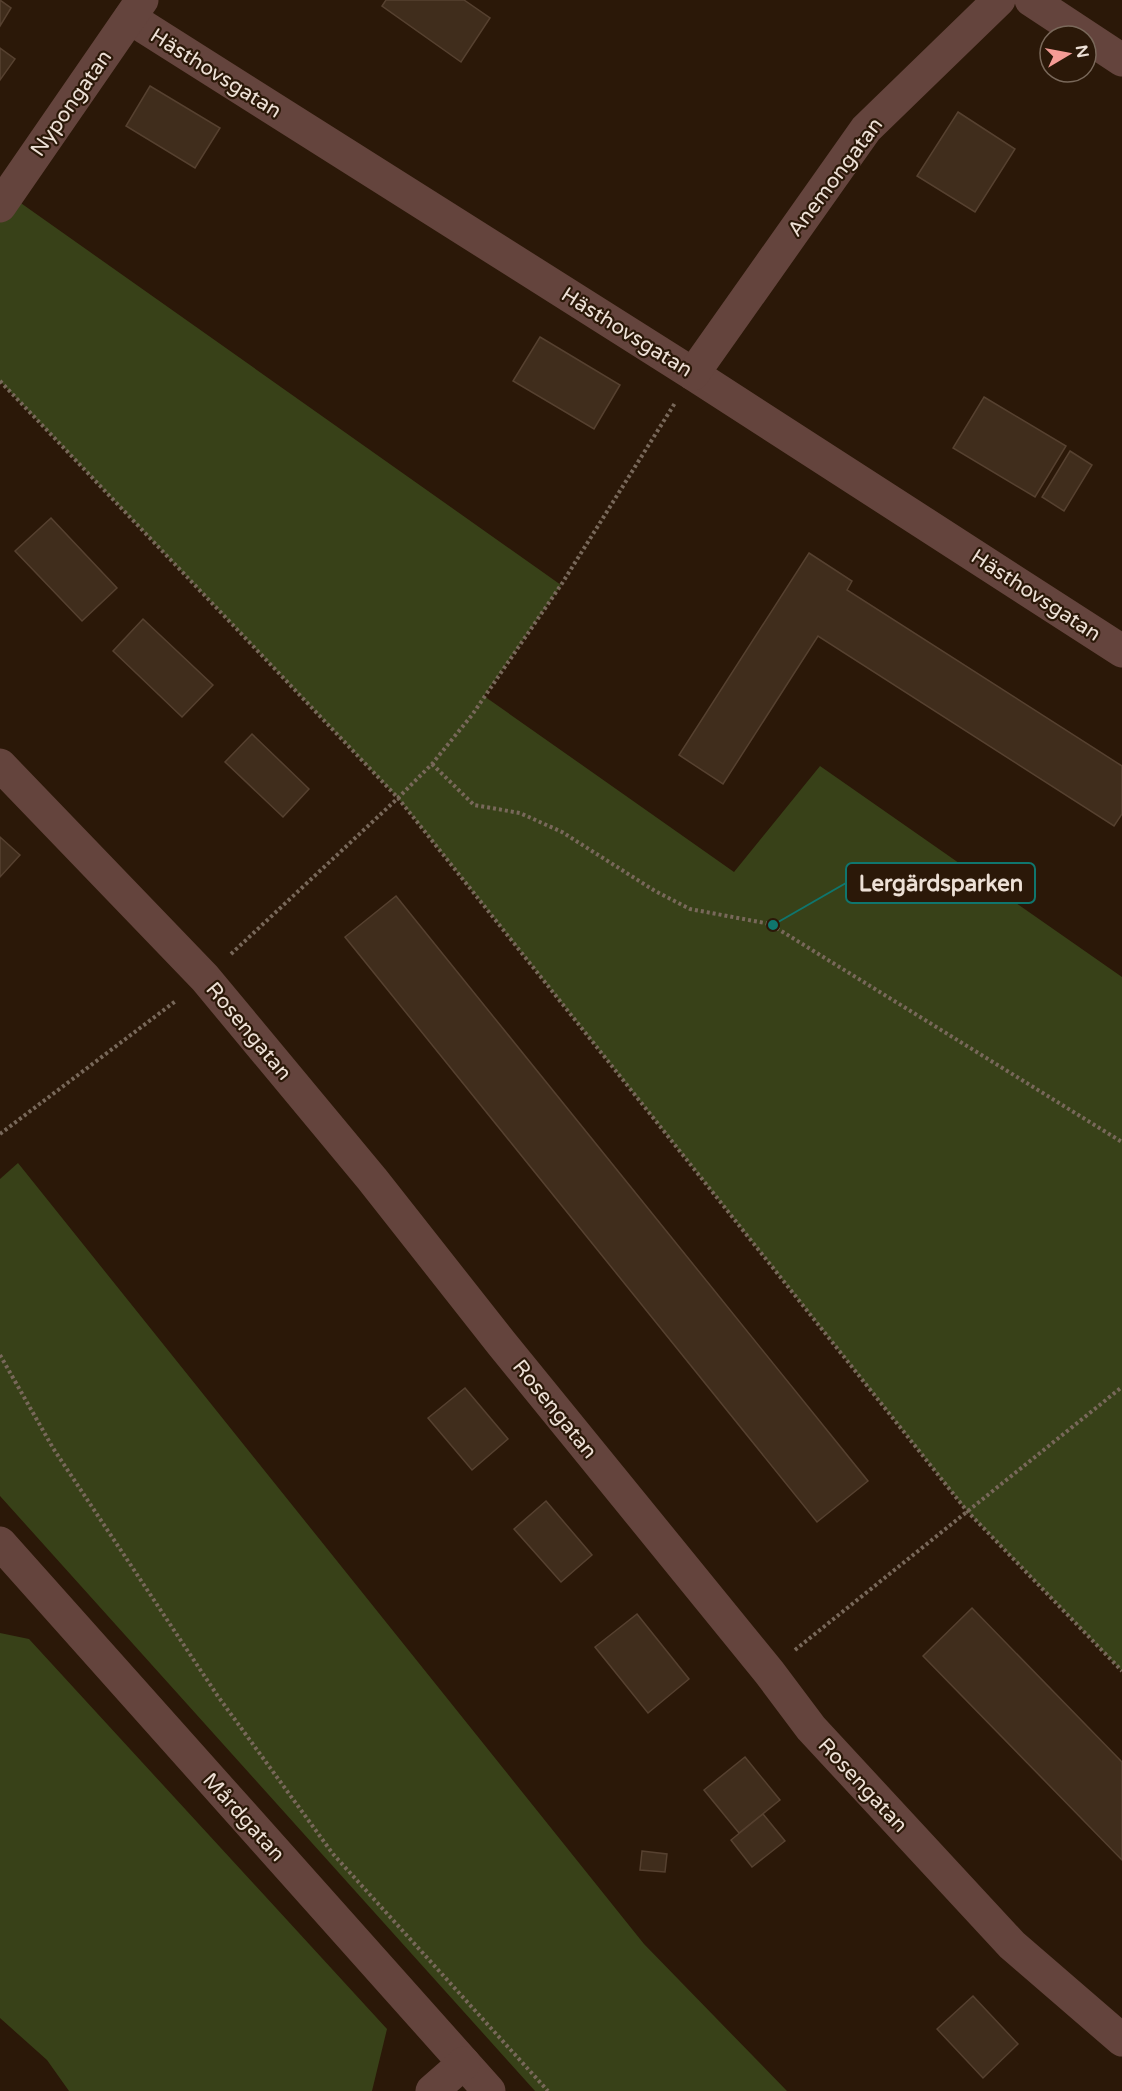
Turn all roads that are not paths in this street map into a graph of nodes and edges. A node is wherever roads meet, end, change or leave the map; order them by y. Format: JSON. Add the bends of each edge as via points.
{"nodes":[{"id":1,"x":999,"y":0,"type":"edge"},
{"id":2,"x":1031,"y":0,"type":"edge"},
{"id":3,"x":136,"y":9,"type":"edge"},
{"id":4,"x":1122,"y":60,"type":"edge"},
{"id":5,"x":0,"y":206,"type":"edge"},
{"id":6,"x":693,"y":374,"type":"junction"},
{"id":7,"x":1122,"y":651,"type":"edge"},
{"id":8,"x":0,"y":765,"type":"edge"},
{"id":9,"x":0,"y":1543,"type":"edge"},
{"id":10,"x":1122,"y":2040,"type":"edge"},
{"id":11,"x":464,"y":2063,"type":"junction"},
{"id":12,"x":432,"y":2091,"type":"edge"},
{"id":13,"x":489,"y":2091,"type":"edge"}],
"edges":[{"from":1,"to":6,"type":"street","name":"Anemongatan","via":[[866,129]]},
{"from":2,"to":4,"type":"street"},
{"from":3,"to":5,"type":"street","name":"Nypongatan"},
{"from":3,"to":6,"type":"street","name":"Hästhovsgatan"},
{"from":6,"to":7,"type":"street","name":"Hästhovsgatan"},
{"from":8,"to":10,"type":"street","name":"Rosengatan","via":[[205,978],[372,1179],[811,1728],[1012,1945]]},
{"from":9,"to":11,"type":"street","name":"Mårdgatan"},
{"from":11,"to":12,"type":"street"},
{"from":11,"to":13,"type":"street","name":"Mårdgatan"}]}
